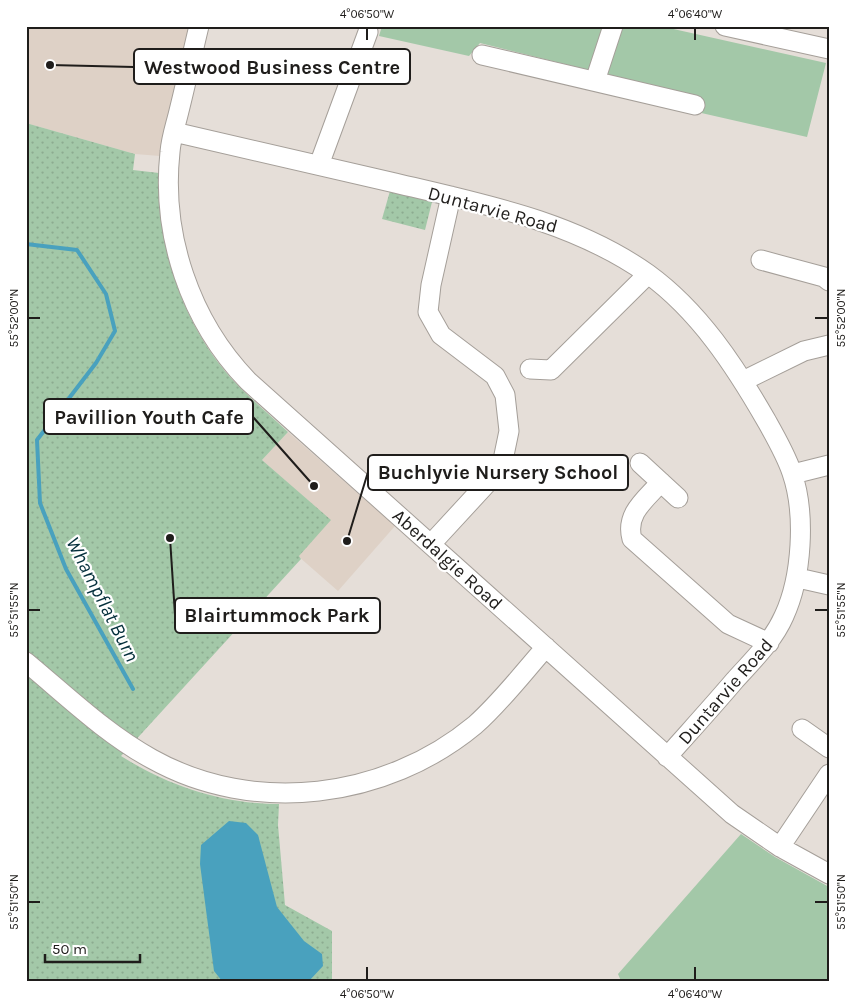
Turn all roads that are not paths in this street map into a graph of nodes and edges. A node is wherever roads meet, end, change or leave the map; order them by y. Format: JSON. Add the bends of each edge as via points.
{"nodes":[{"id":1,"x":199,"y":26,"type":"edge"},
{"id":2,"x":613,"y":26,"type":"edge"},
{"id":3,"x":725,"y":26,"type":"edge"},
{"id":4,"x":368,"y":32,"type":"dead end"},
{"id":5,"x":829,"y":50,"type":"edge"},
{"id":6,"x":482,"y":55,"type":"dead end"},
{"id":7,"x":595,"y":82,"type":"junction"},
{"id":8,"x":695,"y":105,"type":"dead end"},
{"id":9,"x":174,"y":132,"type":"junction"},
{"id":10,"x":319,"y":165,"type":"junction"},
{"id":11,"x":451,"y":196,"type":"junction"},
{"id":12,"x":761,"y":260,"type":"dead end"},
{"id":13,"x":648,"y":274,"type":"junction"},
{"id":14,"x":829,"y":281,"type":"edge"},
{"id":15,"x":829,"y":346,"type":"edge"},
{"id":16,"x":530,"y":369,"type":"dead end"},
{"id":17,"x":743,"y":381,"type":"junction"},
{"id":18,"x":640,"y":463,"type":"dead end"},
{"id":19,"x":829,"y":465,"type":"edge"},
{"id":20,"x":793,"y":474,"type":"junction"},
{"id":21,"x":660,"y":482,"type":"junction"},
{"id":22,"x":678,"y":498,"type":"dead end"},
{"id":23,"x":431,"y":544,"type":"junction"},
{"id":24,"x":798,"y":578,"type":"junction"},
{"id":25,"x":829,"y":585,"type":"edge"},
{"id":26,"x":769,"y":643,"type":"junction"},
{"id":27,"x":546,"y":647,"type":"junction"},
{"id":28,"x":26,"y":662,"type":"edge"},
{"id":29,"x":802,"y":729,"type":"dead end"},
{"id":30,"x":829,"y":748,"type":"edge"},
{"id":31,"x":667,"y":757,"type":"junction"},
{"id":32,"x":829,"y":774,"type":"edge"},
{"id":33,"x":780,"y":847,"type":"junction"},
{"id":34,"x":829,"y":874,"type":"edge"}],
"edges":[{"from":1,"to":9,"type":"street","name":"Aberdalgie Road"},
{"from":2,"to":7,"type":"street"},
{"from":3,"to":5,"type":"street"},
{"from":4,"to":10,"type":"street"},
{"from":6,"to":7,"type":"street"},
{"from":7,"to":8,"type":"street"},
{"from":9,"to":10,"type":"street","name":"Duntarvie Road"},
{"from":9,"to":23,"type":"street","name":"Aberdalgie Road","via":[[169,176],[173,236],[194,301],[209,331],[248,381]]},
{"from":10,"to":11,"type":"street","name":"Duntarvie Road"},
{"from":11,"to":13,"type":"street","name":"Duntarvie Road","via":[[563,228]]},
{"from":11,"to":23,"type":"street","via":[[428,312],[442,336],[495,376],[505,395],[509,431],[503,460]]},
{"from":12,"to":14,"type":"street"},
{"from":13,"to":16,"type":"street","via":[[551,370]]},
{"from":13,"to":17,"type":"street","name":"Duntarvie Road","via":[[680,302],[724,352]]},
{"from":15,"to":17,"type":"street","via":[[804,351]]},
{"from":17,"to":20,"type":"street","name":"Duntarvie Road"},
{"from":18,"to":21,"type":"street"},
{"from":19,"to":20,"type":"street"},
{"from":20,"to":24,"type":"street","name":"Duntarvie Road","via":[[800,521]]},
{"from":21,"to":22,"type":"street"},
{"from":21,"to":26,"type":"street","via":[[633,514],[629,527],[632,539],[728,624]]},
{"from":23,"to":27,"type":"street","name":"Aberdalgie Road"},
{"from":24,"to":25,"type":"street"},
{"from":24,"to":26,"type":"street","name":"Duntarvie Road","via":[[784,616]]},
{"from":26,"to":31,"type":"street","name":"Duntarvie Road"},
{"from":27,"to":28,"type":"street","via":[[474,725],[424,758],[361,784],[291,793],[239,789],[172,769],[117,737]]},
{"from":27,"to":31,"type":"street","name":"Aberdalgie Road"},
{"from":29,"to":30,"type":"street"},
{"from":31,"to":33,"type":"street","name":"Aberdalgie Road","via":[[732,814]]},
{"from":32,"to":33,"type":"street"},
{"from":33,"to":34,"type":"street","name":"Aberdalgie Road"}]}
